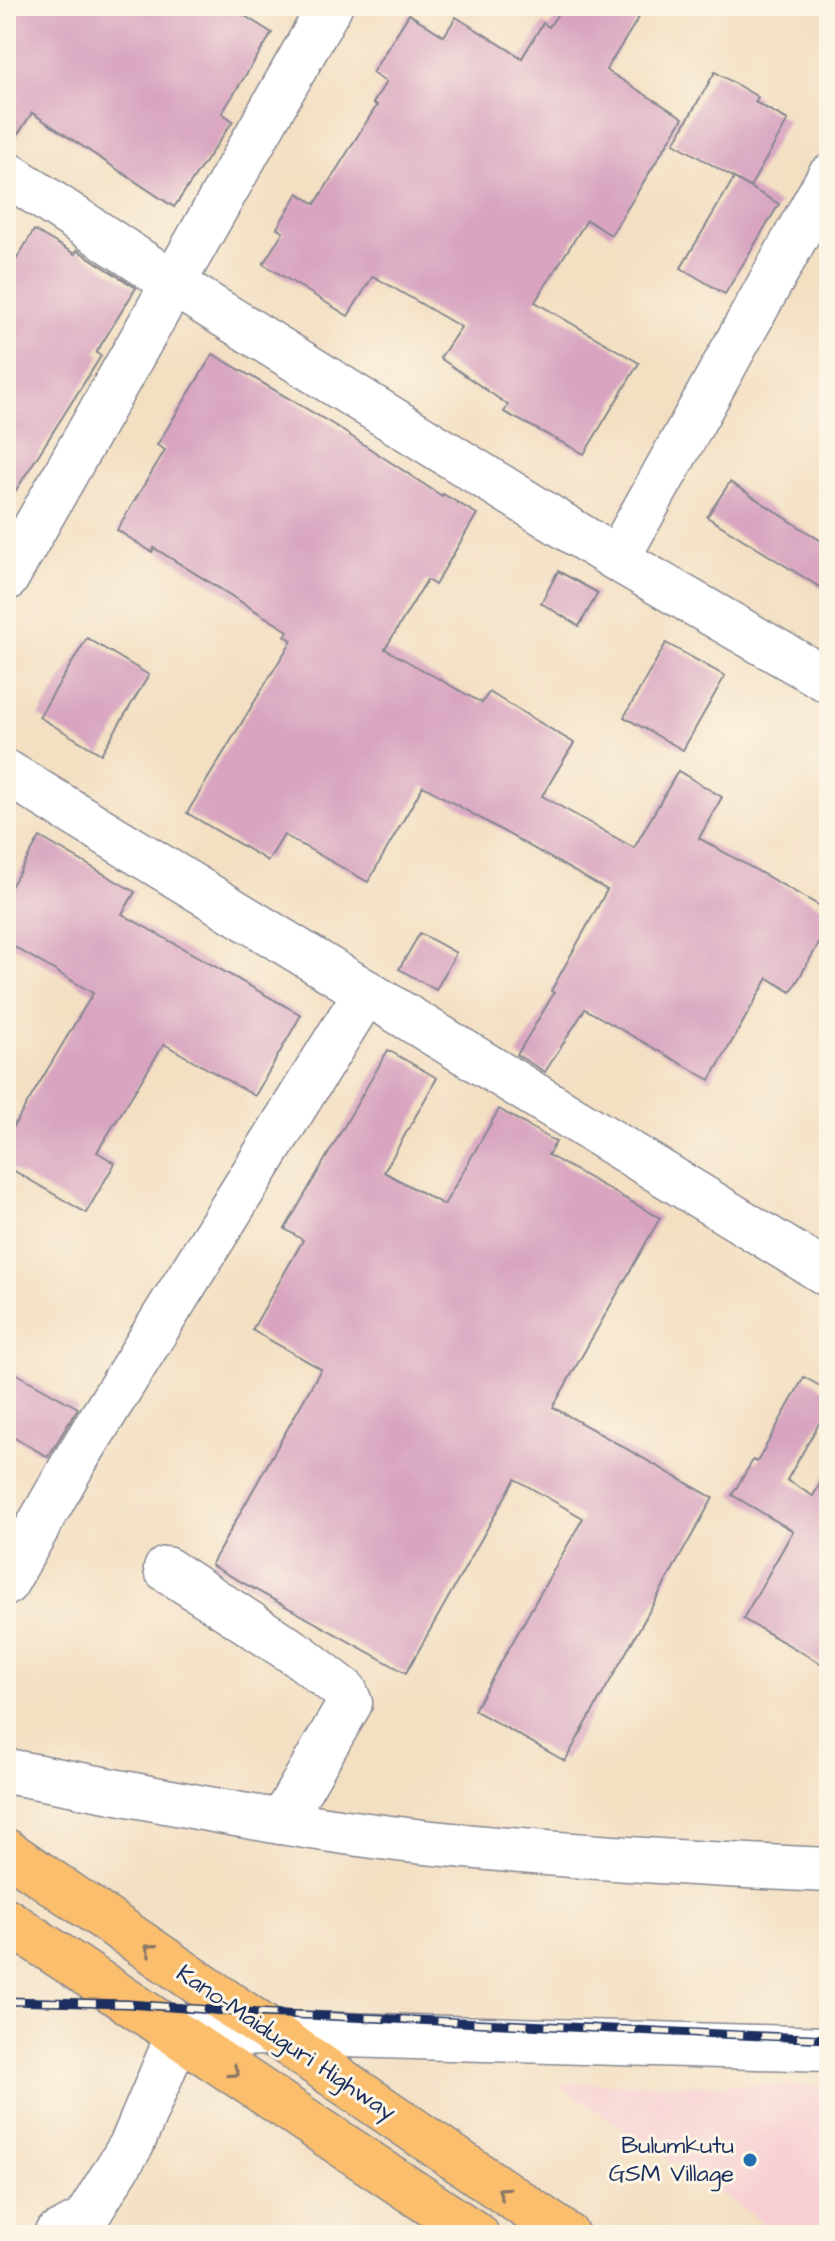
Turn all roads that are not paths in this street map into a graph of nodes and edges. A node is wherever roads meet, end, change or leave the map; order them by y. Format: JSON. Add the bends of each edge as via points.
{"nodes":[{"id":1,"x":330,"y":6,"type":"edge"},
{"id":2,"x":6,"y":173,"type":"edge"},
{"id":3,"x":829,"y":177,"type":"edge"},
{"id":4,"x":172,"y":282,"type":"junction"},
{"id":5,"x":617,"y":559,"type":"junction"},
{"id":6,"x":6,"y":579,"type":"edge"},
{"id":7,"x":829,"y":681,"type":"edge"},
{"id":8,"x":6,"y":772,"type":"edge"},
{"id":9,"x":366,"y":992,"type":"junction"},
{"id":10,"x":829,"y":1275,"type":"edge"},
{"id":11,"x":166,"y":1569,"type":"dead end"},
{"id":12,"x":6,"y":1583,"type":"edge"},
{"id":13,"x":6,"y":1771,"type":"edge"},
{"id":14,"x":281,"y":1822,"type":"junction"},
{"id":15,"x":6,"y":1851,"type":"edge"},
{"id":16,"x":829,"y":1870,"type":"edge"},
{"id":17,"x":6,"y":1920,"type":"edge"},
{"id":18,"x":273,"y":2033,"type":"junction"},
{"id":19,"x":178,"y":2035,"type":"junction"},
{"id":20,"x":829,"y":2049,"type":"edge"},
{"id":21,"x":56,"y":2235,"type":"edge"},
{"id":22,"x":477,"y":2235,"type":"edge"},
{"id":23,"x":567,"y":2235,"type":"edge"}],
"edges":[{"from":1,"to":4,"type":"street"},
{"from":2,"to":4,"type":"street"},
{"from":3,"to":5,"type":"street"},
{"from":4,"to":5,"type":"street"},
{"from":4,"to":6,"type":"street"},
{"from":5,"to":7,"type":"street"},
{"from":8,"to":9,"type":"street"},
{"from":9,"to":10,"type":"street"},
{"from":9,"to":12,"type":"street","via":[[76,1459]]},
{"from":11,"to":14,"type":"street","via":[[345,1691],[350,1703]]},
{"from":13,"to":14,"type":"street"},
{"from":14,"to":16,"type":"street","via":[[422,1842]]},
{"from":18,"to":15,"type":"highway","name":"Kano-Maiduguri Highway","one_way":true},
{"from":17,"to":19,"type":"highway"},
{"from":18,"to":19,"type":"street"},
{"from":18,"to":20,"type":"street"},
{"from":23,"to":18,"type":"highway","name":"Kano-Maiduguri Highway","one_way":true},
{"from":19,"to":21,"type":"street","via":[[132,2144],[85,2220]]},
{"from":19,"to":22,"type":"highway","one_way":true}]}
